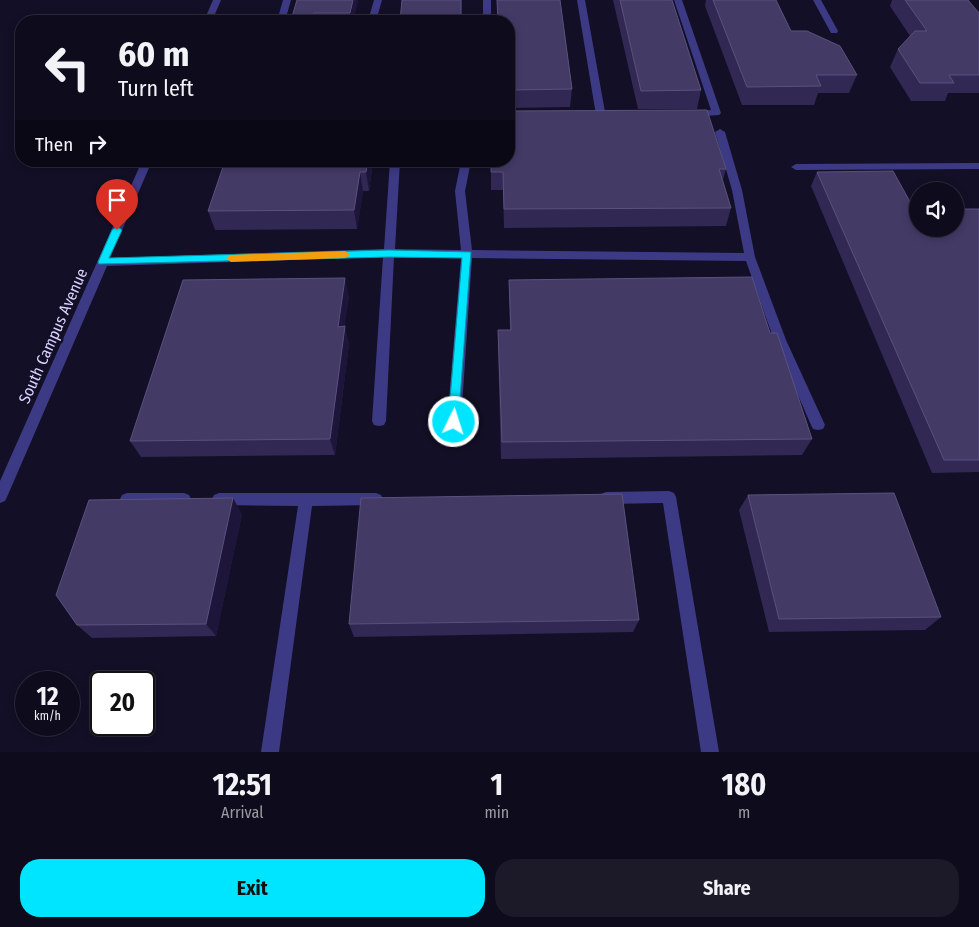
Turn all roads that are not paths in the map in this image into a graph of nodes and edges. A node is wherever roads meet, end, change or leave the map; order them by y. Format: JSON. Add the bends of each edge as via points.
{"nodes":[{"id":1,"x":217,"y":0,"type":"edge"},
{"id":2,"x":287,"y":0,"type":"edge"},
{"id":3,"x":378,"y":0,"type":"edge"},
{"id":4,"x":487,"y":0,"type":"edge"},
{"id":5,"x":581,"y":0,"type":"edge"},
{"id":6,"x":678,"y":0,"type":"edge"},
{"id":7,"x":818,"y":0,"type":"edge"},
{"id":8,"x":211,"y":15,"type":"edge"},
{"id":9,"x":283,"y":15,"type":"edge"},
{"id":10,"x":374,"y":15,"type":"edge"},
{"id":11,"x":487,"y":15,"type":"edge"},
{"id":12,"x":834,"y":31,"type":"dead end"},
{"id":13,"x":678,"y":114,"type":"edge"},
{"id":14,"x":620,"y":115,"type":"edge"},
{"id":15,"x":720,"y":132,"type":"dead end"},
{"id":16,"x":979,"y":166,"type":"edge"},
{"id":17,"x":144,"y":167,"type":"edge"},
{"id":18,"x":395,"y":167,"type":"edge"},
{"id":19,"x":465,"y":167,"type":"edge"},
{"id":20,"x":796,"y":167,"type":"dead end"},
{"id":21,"x":389,"y":254,"type":"junction"},
{"id":22,"x":467,"y":254,"type":"junction"},
{"id":23,"x":750,"y":257,"type":"junction"},
{"id":24,"x":103,"y":262,"type":"junction"},
{"id":25,"x":379,"y":421,"type":"dead end"},
{"id":26,"x":454,"y":422,"type":"dead end"},
{"id":27,"x":818,"y":425,"type":"dead end"},
{"id":28,"x":0,"y":497,"type":"edge"},
{"id":29,"x":591,"y":498,"type":"edge"},
{"id":30,"x":127,"y":499,"type":"edge"},
{"id":31,"x":394,"y":499,"type":"edge"},
{"id":32,"x":306,"y":500,"type":"junction"},
{"id":33,"x":270,"y":752,"type":"edge"},
{"id":34,"x":710,"y":752,"type":"edge"}],
"edges":[{"from":1,"to":8,"type":"street"},
{"from":2,"to":9,"type":"street"},
{"from":3,"to":10,"type":"street"},
{"from":4,"to":11,"type":"street"},
{"from":5,"to":14,"type":"street","via":[[596,115]]},
{"from":6,"to":13,"type":"street","via":[[716,113]]},
{"from":7,"to":12,"type":"street"},
{"from":15,"to":23,"type":"street","via":[[737,190]]},
{"from":16,"to":20,"type":"street"},
{"from":17,"to":24,"type":"street","name":"South Campus Avenue"},
{"from":18,"to":21,"type":"street"},
{"from":19,"to":22,"type":"street","via":[[460,191]]},
{"from":21,"to":22,"type":"street"},
{"from":21,"to":24,"type":"street"},
{"from":21,"to":25,"type":"street"},
{"from":22,"to":23,"type":"street"},
{"from":22,"to":26,"type":"street"},
{"from":23,"to":27,"type":"street","via":[[780,340]]},
{"from":24,"to":28,"type":"street","name":"South Campus Avenue"},
{"from":29,"to":34,"type":"street","via":[[669,497]]},
{"from":30,"to":32,"type":"street"},
{"from":31,"to":32,"type":"street"},
{"from":32,"to":33,"type":"street"}]}
